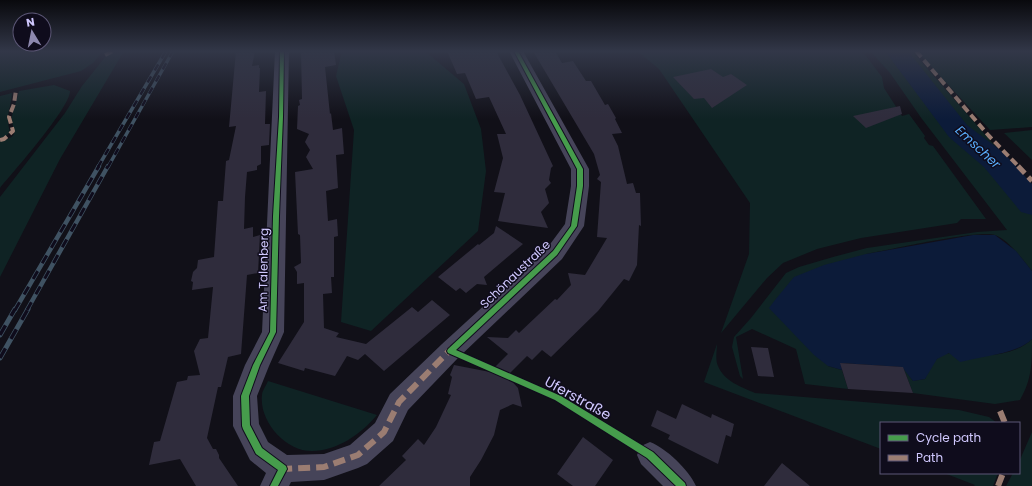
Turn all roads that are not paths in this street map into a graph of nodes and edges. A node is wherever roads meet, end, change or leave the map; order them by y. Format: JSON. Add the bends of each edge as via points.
{"nodes":[{"id":1,"x":282,"y":74,"type":"edge"},
{"id":2,"x":528,"y":74,"type":"edge"},
{"id":3,"x":650,"y":455,"type":"dead end"},
{"id":4,"x":279,"y":477,"type":"edge"},
{"id":5,"x":682,"y":486,"type":"edge"}],
"edges":[{"from":1,"to":4,"type":"street","name":"Am Talenberg","via":[[273,332],[245,396],[246,426],[259,450]]},
{"from":2,"to":4,"type":"street","name":"Schönaustraße","via":[[580,169],[574,226],[555,253],[450,350],[399,402],[384,432],[358,455],[324,467]]},
{"from":3,"to":5,"type":"street"}]}
